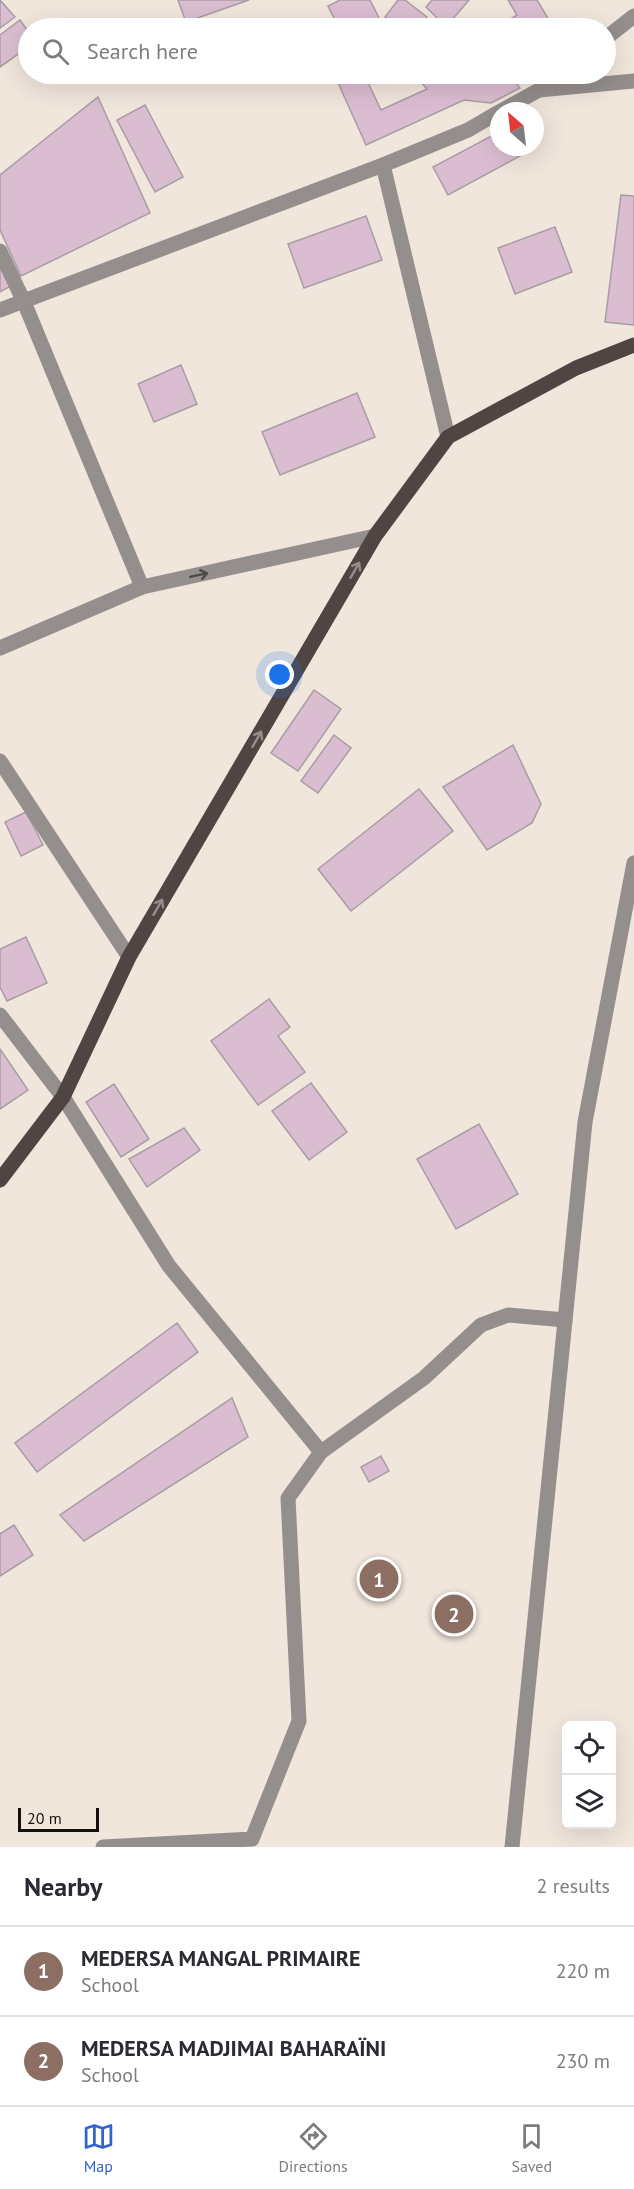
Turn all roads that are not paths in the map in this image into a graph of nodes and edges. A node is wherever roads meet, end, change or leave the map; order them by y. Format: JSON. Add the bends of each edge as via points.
{"nodes":[{"id":1,"x":634,"y":16,"type":"edge"},
{"id":2,"x":616,"y":30,"type":"edge"},
{"id":3,"x":634,"y":81,"type":"edge"},
{"id":4,"x":616,"y":83,"type":"edge"},
{"id":5,"x":547,"y":84,"type":"edge"},
{"id":6,"x":602,"y":84,"type":"edge"},
{"id":7,"x":539,"y":90,"type":"junction"},
{"id":8,"x":518,"y":102,"type":"edge"},
{"id":9,"x":490,"y":118,"type":"edge"},
{"id":10,"x":383,"y":165,"type":"junction"},
{"id":11,"x":0,"y":251,"type":"edge"},
{"id":12,"x":24,"y":302,"type":"junction"},
{"id":13,"x":0,"y":310,"type":"edge"},
{"id":14,"x":634,"y":345,"type":"edge"},
{"id":15,"x":448,"y":437,"type":"junction"},
{"id":16,"x":375,"y":536,"type":"junction"},
{"id":17,"x":142,"y":587,"type":"junction"},
{"id":18,"x":0,"y":648,"type":"edge"},
{"id":19,"x":0,"y":761,"type":"edge"},
{"id":20,"x":634,"y":863,"type":"edge"},
{"id":21,"x":129,"y":957,"type":"junction"},
{"id":22,"x":0,"y":1015,"type":"edge"},
{"id":23,"x":63,"y":1096,"type":"junction"},
{"id":24,"x":0,"y":1180,"type":"edge"},
{"id":25,"x":565,"y":1320,"type":"junction"},
{"id":26,"x":321,"y":1452,"type":"junction"},
{"id":27,"x":103,"y":1847,"type":"edge"},
{"id":28,"x":512,"y":1847,"type":"edge"}],
"edges":[{"from":1,"to":2,"type":"street"},
{"from":3,"to":4,"type":"street"},
{"from":5,"to":7,"type":"street"},
{"from":6,"to":7,"type":"street"},
{"from":7,"to":8,"type":"street"},
{"from":9,"to":10,"type":"street"},
{"from":10,"to":12,"type":"street"},
{"from":10,"to":15,"type":"street"},
{"from":11,"to":12,"type":"street"},
{"from":12,"to":13,"type":"street"},
{"from":12,"to":17,"type":"street"},
{"from":14,"to":15,"type":"main road","via":[[576,368]]},
{"from":15,"to":16,"type":"main road"},
{"from":17,"to":16,"type":"street","one_way":true},
{"from":21,"to":16,"type":"main road","one_way":true},
{"from":17,"to":18,"type":"street"},
{"from":19,"to":21,"type":"street"},
{"from":20,"to":25,"type":"street","via":[[585,1122]]},
{"from":21,"to":23,"type":"main road"},
{"from":22,"to":23,"type":"street"},
{"from":23,"to":24,"type":"main road"},
{"from":23,"to":26,"type":"street","via":[[169,1266]]},
{"from":25,"to":26,"type":"street","via":[[508,1315],[481,1325],[423,1378]]},
{"from":25,"to":28,"type":"street"},
{"from":26,"to":27,"type":"street","via":[[288,1498],[299,1721],[252,1839]]}]}
